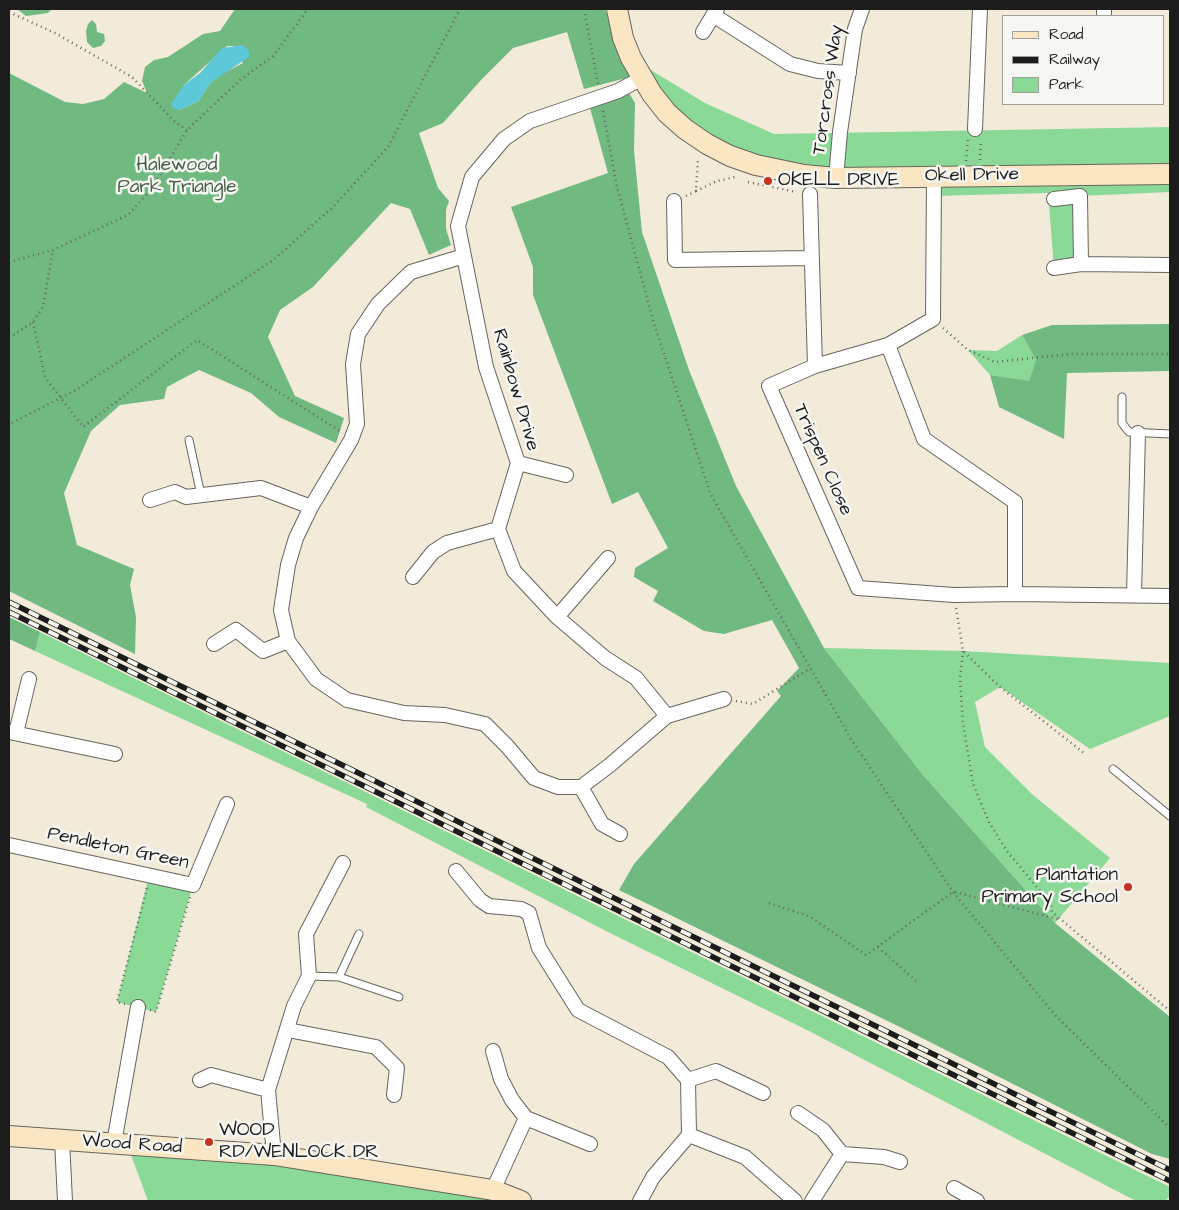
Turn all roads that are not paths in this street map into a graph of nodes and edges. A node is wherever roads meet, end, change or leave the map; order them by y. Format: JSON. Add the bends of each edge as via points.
{"nodes":[{"id":1,"x":617,"y":9,"type":"edge"},
{"id":2,"x":862,"y":9,"type":"edge"},
{"id":3,"x":980,"y":9,"type":"edge"},
{"id":4,"x":715,"y":12,"type":"edge"},
{"id":5,"x":703,"y":32,"type":"dead end"},
{"id":6,"x":848,"y":73,"type":"junction"},
{"id":7,"x":642,"y":78,"type":"junction"},
{"id":8,"x":975,"y":129,"type":"road end"},
{"id":9,"x":1170,"y":174,"type":"edge"},
{"id":10,"x":934,"y":177,"type":"junction"},
{"id":11,"x":836,"y":178,"type":"junction"},
{"id":12,"x":810,"y":194,"type":"dead end"},
{"id":13,"x":1054,"y":199,"type":"dead end"},
{"id":14,"x":674,"y":201,"type":"road end"},
{"id":15,"x":464,"y":256,"type":"junction"},
{"id":16,"x":810,"y":258,"type":"junction"},
{"id":17,"x":1081,"y":264,"type":"junction"},
{"id":18,"x":1170,"y":265,"type":"edge"},
{"id":19,"x":1054,"y":268,"type":"dead end"},
{"id":20,"x":888,"y":345,"type":"junction"},
{"id":21,"x":815,"y":366,"type":"junction"},
{"id":22,"x":1122,"y":397,"type":"dead end"},
{"id":23,"x":1138,"y":434,"type":"junction"},
{"id":24,"x":1170,"y":434,"type":"edge"},
{"id":25,"x":189,"y":440,"type":"dead end"},
{"id":26,"x":518,"y":462,"type":"junction"},
{"id":27,"x":566,"y":475,"type":"dead end"},
{"id":28,"x":201,"y":494,"type":"junction"},
{"id":29,"x":150,"y":500,"type":"dead end"},
{"id":30,"x":311,"y":507,"type":"junction"},
{"id":31,"x":498,"y":529,"type":"junction"},
{"id":32,"x":608,"y":558,"type":"dead end"},
{"id":33,"x":413,"y":577,"type":"dead end"},
{"id":34,"x":1015,"y":594,"type":"junction"},
{"id":35,"x":1134,"y":596,"type":"junction"},
{"id":36,"x":1170,"y":596,"type":"edge"},
{"id":37,"x":557,"y":617,"type":"junction"},
{"id":38,"x":288,"y":641,"type":"junction"},
{"id":39,"x":214,"y":644,"type":"dead end"},
{"id":40,"x":29,"y":678,"type":"dead end"},
{"id":41,"x":724,"y":699,"type":"road end"},
{"id":42,"x":667,"y":716,"type":"junction"},
{"id":43,"x":13,"y":733,"type":"edge"},
{"id":44,"x":115,"y":754,"type":"dead end"},
{"id":45,"x":1113,"y":769,"type":"dead end"},
{"id":46,"x":581,"y":787,"type":"junction"},
{"id":47,"x":227,"y":804,"type":"dead end"},
{"id":48,"x":1170,"y":816,"type":"edge"},
{"id":49,"x":620,"y":834,"type":"dead end"},
{"id":50,"x":9,"y":845,"type":"edge"},
{"id":51,"x":343,"y":863,"type":"dead end"},
{"id":52,"x":456,"y":871,"type":"dead end"},
{"id":53,"x":359,"y":934,"type":"dead end"},
{"id":54,"x":309,"y":976,"type":"junction"},
{"id":55,"x":339,"y":977,"type":"junction"},
{"id":56,"x":399,"y":997,"type":"dead end"},
{"id":57,"x":138,"y":1008,"type":"road end"},
{"id":58,"x":288,"y":1030,"type":"junction"},
{"id":59,"x":493,"y":1051,"type":"dead end"},
{"id":60,"x":200,"y":1080,"type":"dead end"},
{"id":61,"x":688,"y":1080,"type":"junction"},
{"id":62,"x":268,"y":1090,"type":"junction"},
{"id":63,"x":763,"y":1093,"type":"dead end"},
{"id":64,"x":394,"y":1096,"type":"dead end"},
{"id":65,"x":798,"y":1113,"type":"dead end"},
{"id":66,"x":526,"y":1118,"type":"junction"},
{"id":67,"x":689,"y":1135,"type":"junction"},
{"id":68,"x":9,"y":1136,"type":"edge"},
{"id":69,"x":62,"y":1140,"type":"junction"},
{"id":70,"x":114,"y":1143,"type":"junction"},
{"id":71,"x":590,"y":1144,"type":"dead end"},
{"id":72,"x":842,"y":1154,"type":"junction"},
{"id":73,"x":274,"y":1155,"type":"junction"},
{"id":74,"x":900,"y":1162,"type":"dead end"},
{"id":75,"x":954,"y":1188,"type":"dead end"},
{"id":76,"x":493,"y":1190,"type":"junction"},
{"id":77,"x":65,"y":1201,"type":"edge"},
{"id":78,"x":521,"y":1201,"type":"edge"},
{"id":79,"x":640,"y":1201,"type":"edge"},
{"id":80,"x":795,"y":1201,"type":"edge"},
{"id":81,"x":812,"y":1201,"type":"edge"},
{"id":82,"x":977,"y":1201,"type":"edge"}],
"edges":[{"from":1,"to":7,"type":"street","name":"Okell Drive","via":[[623,38]]},
{"from":2,"to":6,"type":"street","name":"Torcross Way","via":[[855,29]]},
{"from":3,"to":8,"type":"street"},
{"from":4,"to":5,"type":"street"},
{"from":4,"to":6,"type":"street","via":[[790,64],[818,71]]},
{"from":6,"to":11,"type":"street","name":"Torcross Way"},
{"from":7,"to":11,"type":"street","name":"Okell Drive","via":[[667,113],[685,129],[730,156],[785,172]]},
{"from":7,"to":15,"type":"street","name":"Rainbow Drive","via":[[530,121],[504,139],[472,176],[458,226]]},
{"from":9,"to":10,"type":"street","name":"Okell Drive"},
{"from":10,"to":11,"type":"street","name":"Okell Drive"},
{"from":10,"to":20,"type":"street","name":"Trispen Close","via":[[933,319]]},
{"from":12,"to":16,"type":"street"},
{"from":13,"to":17,"type":"street","via":[[1080,196]]},
{"from":14,"to":16,"type":"street","via":[[675,260]]},
{"from":15,"to":26,"type":"street","name":"Rainbow Drive","via":[[486,367]]},
{"from":15,"to":30,"type":"street","via":[[411,272],[378,304],[358,334],[353,364],[356,424],[351,440]]},
{"from":16,"to":21,"type":"street"},
{"from":17,"to":18,"type":"street"},
{"from":17,"to":19,"type":"street"},
{"from":20,"to":21,"type":"street","name":"Trispen Close"},
{"from":20,"to":34,"type":"street","via":[[924,439],[1015,502]]},
{"from":21,"to":34,"type":"street","name":"Trispen Close","via":[[769,386],[858,588],[954,596]]},
{"from":22,"to":23,"type":"lane","via":[[1122,423],[1129,432]]},
{"from":23,"to":24,"type":"lane"},
{"from":23,"to":35,"type":"street"},
{"from":25,"to":28,"type":"lane"},
{"from":26,"to":27,"type":"street"},
{"from":26,"to":31,"type":"street","name":"Rainbow Drive"},
{"from":28,"to":29,"type":"street","via":[[186,497],[174,492]]},
{"from":28,"to":30,"type":"street","via":[[261,488]]},
{"from":30,"to":38,"type":"street","via":[[296,538],[288,565],[281,610]]},
{"from":31,"to":33,"type":"street","via":[[447,543],[434,552]]},
{"from":31,"to":37,"type":"street","via":[[514,571]]},
{"from":32,"to":37,"type":"street"},
{"from":34,"to":35,"type":"street","name":"Trispen Close"},
{"from":35,"to":36,"type":"street","name":"Trispen Close"},
{"from":37,"to":42,"type":"street","via":[[604,658],[636,678]]},
{"from":38,"to":39,"type":"street","via":[[263,651],[236,630]]},
{"from":38,"to":46,"type":"street","via":[[316,679],[348,700],[404,713],[445,715],[484,724],[534,778],[558,786]]},
{"from":40,"to":43,"type":"street"},
{"from":41,"to":42,"type":"street"},
{"from":42,"to":46,"type":"street"},
{"from":43,"to":44,"type":"street"},
{"from":45,"to":48,"type":"lane"},
{"from":46,"to":49,"type":"street","via":[[602,824]]},
{"from":47,"to":50,"type":"street","name":"Pendleton Green","via":[[193,885]]},
{"from":51,"to":54,"type":"street","via":[[306,934]]},
{"from":52,"to":61,"type":"street","via":[[489,906],[521,909],[529,914],[539,948],[578,1010],[668,1058]]},
{"from":53,"to":55,"type":"lane"},
{"from":54,"to":55,"type":"lane"},
{"from":54,"to":58,"type":"street","via":[[294,1006]]},
{"from":55,"to":56,"type":"lane"},
{"from":57,"to":70,"type":"street"},
{"from":58,"to":62,"type":"street"},
{"from":58,"to":64,"type":"street","via":[[376,1047],[397,1068]]},
{"from":59,"to":66,"type":"street","via":[[501,1079]]},
{"from":60,"to":62,"type":"street","via":[[211,1075]]},
{"from":61,"to":63,"type":"street","via":[[716,1071]]},
{"from":61,"to":67,"type":"street"},
{"from":62,"to":73,"type":"street"},
{"from":65,"to":72,"type":"street","via":[[823,1130]]},
{"from":66,"to":71,"type":"street"},
{"from":66,"to":76,"type":"street"},
{"from":67,"to":79,"type":"street","via":[[653,1177]]},
{"from":67,"to":80,"type":"street","via":[[745,1157]]},
{"from":68,"to":69,"type":"street","name":"Wood Road"},
{"from":69,"to":70,"type":"street","name":"Wood Road"},
{"from":69,"to":77,"type":"street"},
{"from":70,"to":73,"type":"street","name":"Wood Road"},
{"from":72,"to":74,"type":"street","via":[[884,1157]]},
{"from":72,"to":81,"type":"street"},
{"from":73,"to":76,"type":"street","name":"Wood Road"},
{"from":75,"to":82,"type":"street"},
{"from":76,"to":78,"type":"street","name":"Wood Road"}]}
